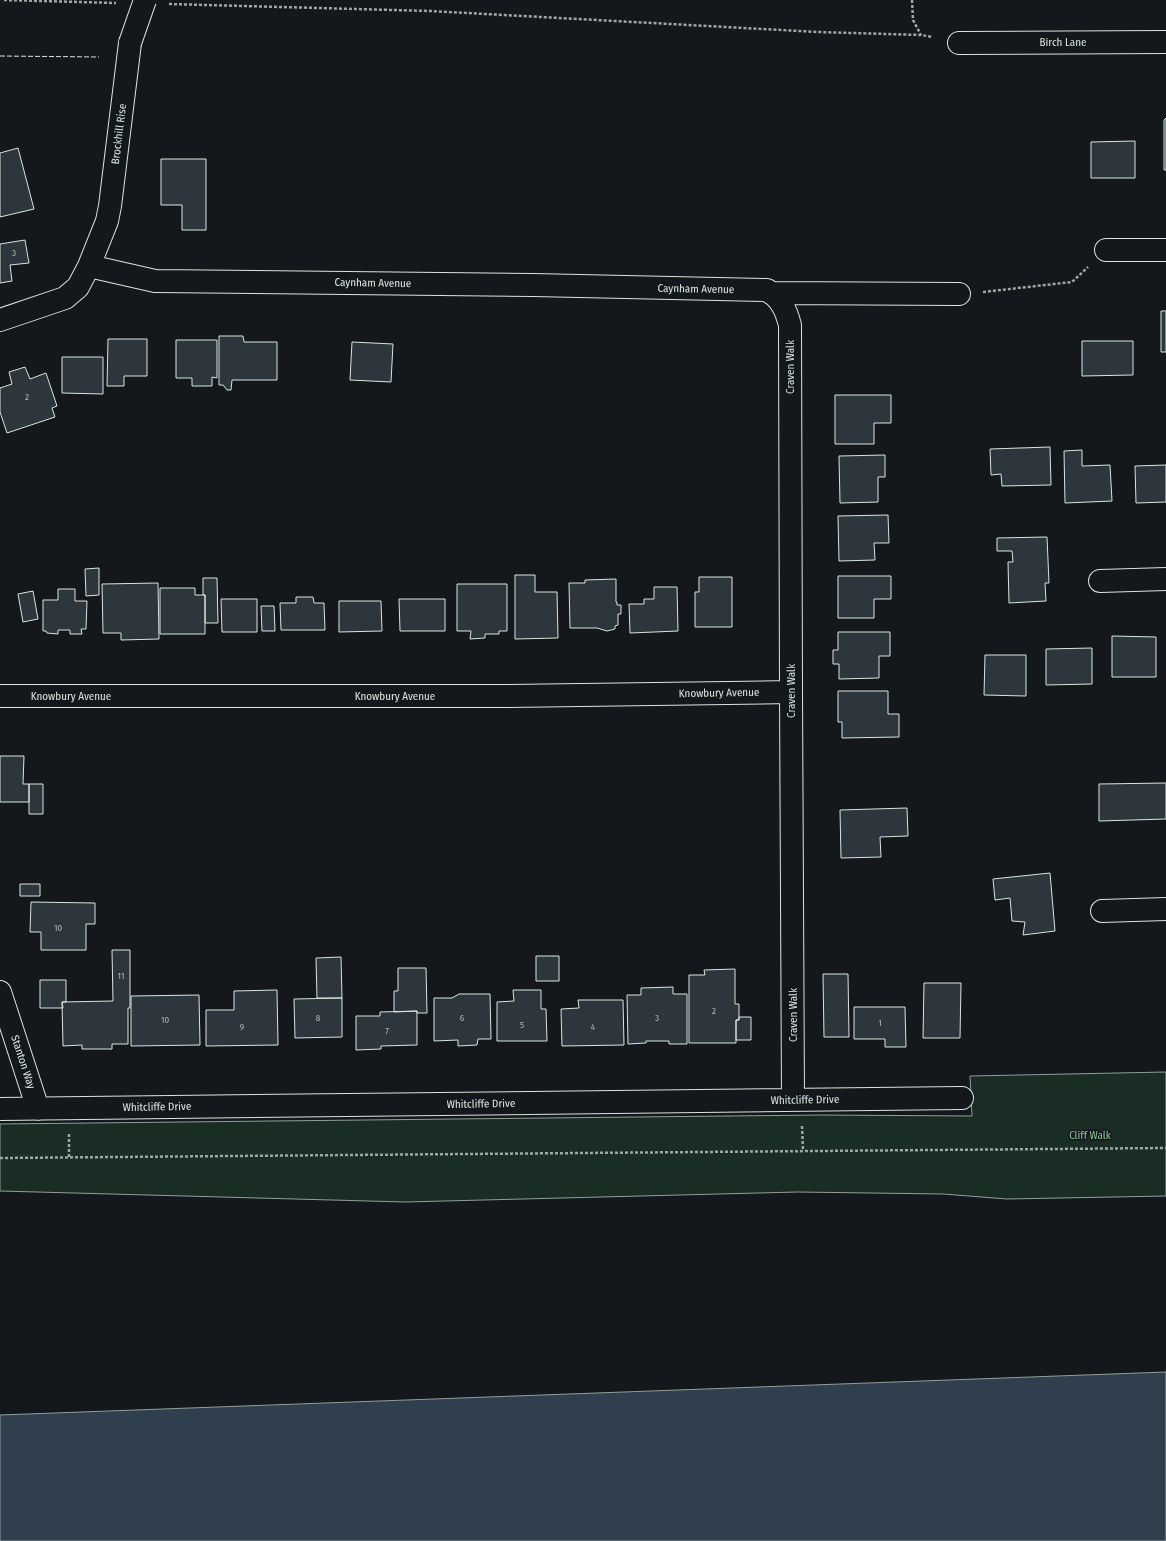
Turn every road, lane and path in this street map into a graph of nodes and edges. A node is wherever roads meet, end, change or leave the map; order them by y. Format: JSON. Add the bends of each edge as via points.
{"nodes":[{"id":1,"x":4,"y":0,"type":"edge"},
{"id":2,"x":912,"y":0,"type":"edge"},
{"id":3,"x":153,"y":2,"type":"edge"},
{"id":4,"x":122,"y":3,"type":"dead end"},
{"id":5,"x":921,"y":35,"type":"junction"},
{"id":6,"x":1166,"y":42,"type":"edge"},
{"id":7,"x":959,"y":43,"type":"joint"},
{"id":8,"x":1106,"y":250,"type":"joint"},
{"id":9,"x":1166,"y":250,"type":"edge"},
{"id":10,"x":89,"y":266,"type":"junction"},
{"id":11,"x":769,"y":292,"type":"junction"},
{"id":12,"x":959,"y":294,"type":"joint"},
{"id":13,"x":0,"y":320,"type":"edge"},
{"id":14,"x":1166,"y":579,"type":"edge"},
{"id":15,"x":1100,"y":581,"type":"dead end"},
{"id":16,"x":790,"y":692,"type":"junction"},
{"id":17,"x":0,"y":696,"type":"edge"},
{"id":18,"x":1166,"y":909,"type":"edge"},
{"id":19,"x":1102,"y":911,"type":"dead end"},
{"id":20,"x":0,"y":992,"type":"edge"},
{"id":21,"x":962,"y":1098,"type":"dead end"},
{"id":22,"x":793,"y":1100,"type":"junction"},
{"id":23,"x":0,"y":1109,"type":"edge"},
{"id":24,"x":38,"y":1109,"type":"junction"},
{"id":25,"x":1166,"y":1148,"type":"edge"},
{"id":26,"x":0,"y":1158,"type":"edge"}],
"edges":[{"from":1,"to":4,"type":"path"},
{"from":2,"to":5,"type":"path","via":[[913,20]]},
{"from":3,"to":5,"type":"path","via":[[430,11],[818,32]]},
{"from":3,"to":10,"type":"street","name":"Brockhill Rise","bridge":true,"via":[[130,43],[110,206],[107,221]]},
{"from":5,"to":7,"type":"path"},
{"from":6,"to":7,"type":"street","name":"Birch Lane"},
{"from":8,"to":9,"type":"street"},
{"from":8,"to":12,"type":"path","via":[[1072,282]]},
{"from":10,"to":11,"type":"street","name":"Caynham Avenue","via":[[155,281],[533,285]]},
{"from":10,"to":13,"type":"street","via":[[78,287],[65,298]]},
{"from":11,"to":12,"type":"street","name":"Caynham Avenue"},
{"from":11,"to":16,"type":"street","name":"Craven Walk","via":[[786,309],[790,325]]},
{"from":14,"to":15,"type":"street"},
{"from":16,"to":17,"type":"street","name":"Knowbury Avenue","via":[[505,696]]},
{"from":16,"to":22,"type":"street","name":"Craven Walk"},
{"from":18,"to":19,"type":"street"},
{"from":20,"to":24,"type":"street","name":"Stanton Way"},
{"from":21,"to":22,"type":"street","name":"Whitcliffe Drive"},
{"from":22,"to":24,"type":"street","name":"Whitcliffe Drive"},
{"from":23,"to":24,"type":"street","name":"Whitcliffe Drive"},
{"from":25,"to":26,"type":"path"}]}
